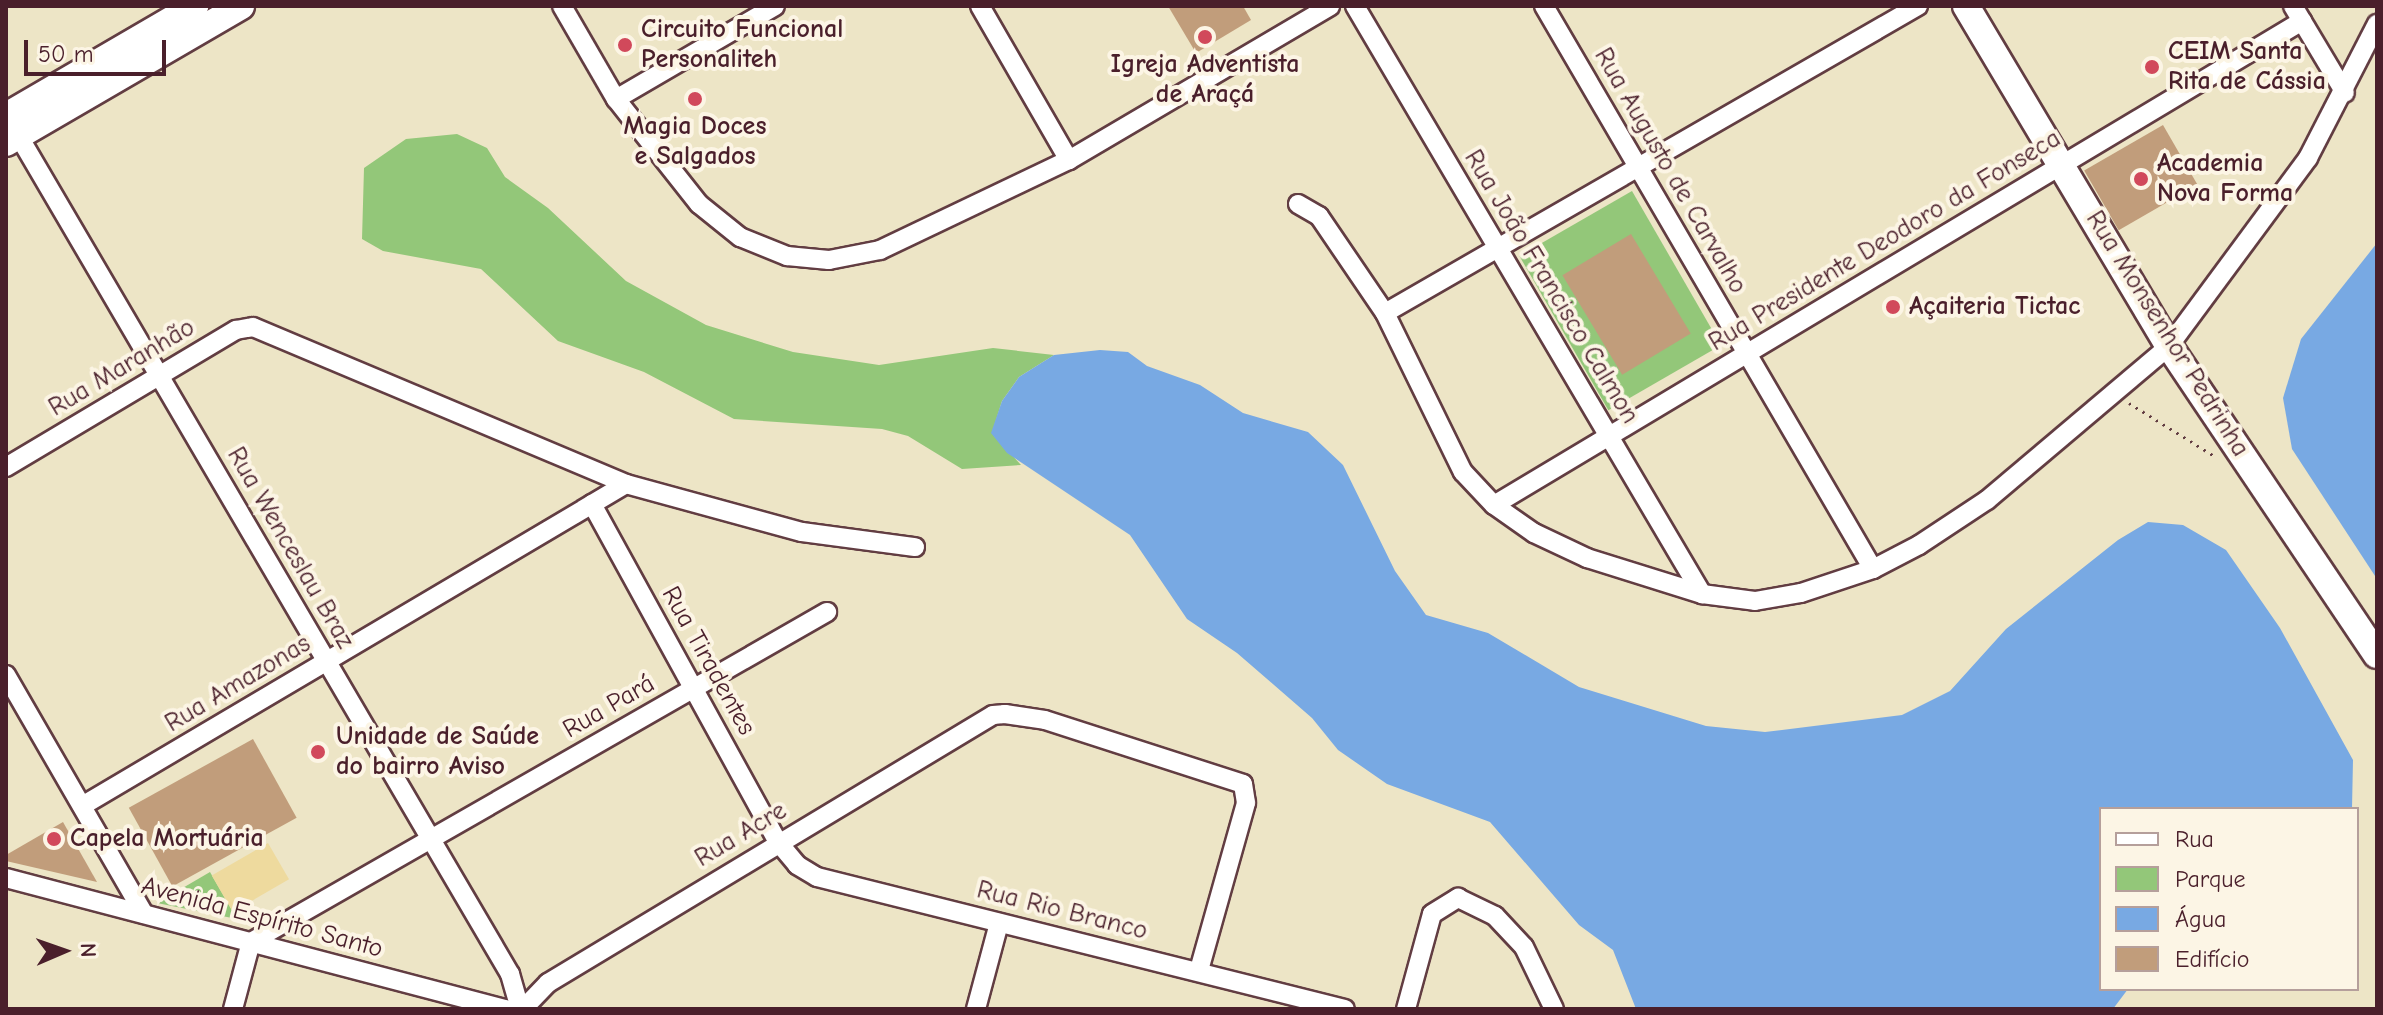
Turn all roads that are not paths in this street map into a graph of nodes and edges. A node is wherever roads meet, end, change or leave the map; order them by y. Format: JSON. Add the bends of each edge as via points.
{"nodes":[{"id":1,"x":195,"y":6,"type":"edge"},
{"id":2,"x":241,"y":6,"type":"edge"},
{"id":3,"x":562,"y":6,"type":"edge"},
{"id":4,"x":775,"y":6,"type":"edge"},
{"id":5,"x":980,"y":6,"type":"edge"},
{"id":6,"x":1330,"y":6,"type":"edge"},
{"id":7,"x":1355,"y":6,"type":"edge"},
{"id":8,"x":1544,"y":6,"type":"edge"},
{"id":9,"x":1918,"y":6,"type":"edge"},
{"id":10,"x":1966,"y":6,"type":"edge"},
{"id":11,"x":2298,"y":13,"type":"edge"},
{"id":12,"x":2377,"y":24,"type":"edge"},
{"id":13,"x":2345,"y":93,"type":"junction"},
{"id":14,"x":616,"y":99,"type":"junction"},
{"id":15,"x":10,"y":131,"type":"edge"},
{"id":16,"x":1069,"y":160,"type":"junction"},
{"id":17,"x":2062,"y":165,"type":"junction"},
{"id":18,"x":1638,"y":167,"type":"junction"},
{"id":19,"x":1298,"y":204,"type":"dead end"},
{"id":20,"x":1498,"y":248,"type":"junction"},
{"id":21,"x":1385,"y":313,"type":"junction"},
{"id":22,"x":2169,"y":346,"type":"junction"},
{"id":23,"x":1747,"y":354,"type":"junction"},
{"id":24,"x":160,"y":376,"type":"junction"},
{"id":25,"x":1609,"y":436,"type":"junction"},
{"id":26,"x":6,"y":467,"type":"edge"},
{"id":27,"x":626,"y":484,"type":"junction"},
{"id":28,"x":592,"y":504,"type":"junction"},
{"id":29,"x":1494,"y":505,"type":"junction"},
{"id":30,"x":915,"y":547,"type":"dead end"},
{"id":31,"x":1873,"y":569,"type":"junction"},
{"id":32,"x":1702,"y":594,"type":"junction"},
{"id":33,"x":827,"y":612,"type":"dead end"},
{"id":34,"x":2377,"y":655,"type":"edge"},
{"id":35,"x":327,"y":661,"type":"junction"},
{"id":36,"x":6,"y":675,"type":"edge"},
{"id":37,"x":694,"y":688,"type":"junction"},
{"id":38,"x":82,"y":806,"type":"junction"},
{"id":39,"x":431,"y":839,"type":"junction"},
{"id":40,"x":778,"y":842,"type":"junction"},
{"id":41,"x":108,"y":852,"type":"junction"},
{"id":42,"x":6,"y":880,"type":"edge"},
{"id":43,"x":82,"y":898,"type":"junction"},
{"id":44,"x":144,"y":914,"type":"junction"},
{"id":45,"x":999,"y":923,"type":"junction"},
{"id":46,"x":251,"y":942,"type":"junction"},
{"id":47,"x":1199,"y":970,"type":"junction"},
{"id":48,"x":493,"y":1007,"type":"edge"},
{"id":49,"x":233,"y":1009,"type":"edge"},
{"id":50,"x":521,"y":1009,"type":"edge"},
{"id":51,"x":976,"y":1009,"type":"edge"},
{"id":52,"x":1345,"y":1009,"type":"edge"},
{"id":53,"x":1406,"y":1009,"type":"edge"},
{"id":54,"x":1554,"y":1009,"type":"edge"}],
"edges":[{"from":1,"to":15,"type":"main road"},
{"from":2,"to":15,"type":"main road"},
{"from":3,"to":14,"type":"street"},
{"from":4,"to":14,"type":"street"},
{"from":5,"to":16,"type":"street"},
{"from":6,"to":16,"type":"street"},
{"from":7,"to":20,"type":"street","name":"Rua João Francisco Calmon"},
{"from":8,"to":18,"type":"street","name":"Rua Augusto de Carvalho"},
{"from":9,"to":18,"type":"street"},
{"from":10,"to":17,"type":"main road","name":"Rua Monsenhor Pedrinha"},
{"from":11,"to":13,"type":"street"},
{"from":11,"to":17,"type":"street","name":"Rua Presidente Deodoro da Fonseca"},
{"from":12,"to":13,"type":"street"},
{"from":13,"to":22,"type":"street","via":[[2308,158]]},
{"from":14,"to":16,"type":"street","via":[[699,204],[740,237],[787,256],[829,260],[880,250]]},
{"from":15,"to":24,"type":"street","name":"Rua Wenceslau Braz"},
{"from":17,"to":22,"type":"main road","name":"Rua Monsenhor Pedrinha"},
{"from":17,"to":23,"type":"street","name":"Rua Presidente Deodoro da Fonseca"},
{"from":18,"to":20,"type":"street"},
{"from":18,"to":23,"type":"street","name":"Rua Augusto de Carvalho"},
{"from":19,"to":21,"type":"street","via":[[1319,216]]},
{"from":20,"to":21,"type":"street"},
{"from":20,"to":25,"type":"street","name":"Rua João Francisco Calmon"},
{"from":21,"to":29,"type":"street","via":[[1457,462]]},
{"from":22,"to":31,"type":"street","via":[[1987,500]]},
{"from":22,"to":34,"type":"main road","name":"Rua Monsenhor Pedrinha"},
{"from":23,"to":25,"type":"street","name":"Rua Presidente Deodoro da Fonseca"},
{"from":23,"to":31,"type":"street","name":"Rua Augusto de Carvalho"},
{"from":24,"to":26,"type":"street","name":"Rua Maranhão"},
{"from":24,"to":27,"type":"street","name":"Rua Maranhão","via":[[236,330],[268,332]]},
{"from":24,"to":35,"type":"street","name":"Rua Wenceslau Braz"},
{"from":25,"to":29,"type":"street","name":"Rua Presidente Deodoro da Fonseca"},
{"from":25,"to":32,"type":"street","name":"Rua João Francisco Calmon"},
{"from":27,"to":28,"type":"street","name":"Rua Amazonas"},
{"from":27,"to":30,"type":"street","via":[[802,532]]},
{"from":28,"to":35,"type":"street","name":"Rua Amazonas"},
{"from":28,"to":37,"type":"street","name":"Rua Tiradentes"},
{"from":29,"to":32,"type":"street","via":[[1534,533],[1587,558]]},
{"from":31,"to":32,"type":"street","via":[[1801,593],[1755,601]]},
{"from":33,"to":37,"type":"street","name":"Rua Pará"},
{"from":35,"to":38,"type":"street","name":"Rua Amazonas"},
{"from":35,"to":39,"type":"street","name":"Rua Wenceslau Braz"},
{"from":36,"to":38,"type":"street"},
{"from":37,"to":39,"type":"street","name":"Rua Pará"},
{"from":37,"to":40,"type":"street","name":"Rua Tiradentes"},
{"from":38,"to":41,"type":"street"},
{"from":39,"to":46,"type":"street","name":"Rua Pará"},
{"from":39,"to":50,"type":"street","name":"Rua Wenceslau Braz","via":[[510,974]]},
{"from":40,"to":45,"type":"street","name":"Rua Rio Branco","via":[[797,865],[817,877]]},
{"from":40,"to":47,"type":"street","name":"Rua Acre","via":[[993,715],[1045,720],[1236,778],[1243,784],[1246,803]]},
{"from":40,"to":50,"type":"street","name":"Rua Acre","via":[[548,983]]},
{"from":41,"to":43,"type":"street","via":[[113,870],[110,889]]},
{"from":41,"to":44,"type":"street"},
{"from":42,"to":43,"type":"street","name":"Avenida Espírito Santo"},
{"from":43,"to":44,"type":"street","name":"Avenida Espírito Santo"},
{"from":44,"to":46,"type":"street","name":"Avenida Espírito Santo"},
{"from":45,"to":47,"type":"street","name":"Rua Rio Branco"},
{"from":45,"to":51,"type":"street"},
{"from":46,"to":48,"type":"street","name":"Avenida Espírito Santo"},
{"from":46,"to":49,"type":"street"},
{"from":47,"to":52,"type":"street","name":"Rua Rio Branco"},
{"from":53,"to":54,"type":"street","via":[[1432,914],[1458,898],[1495,916],[1524,947]]}]}
